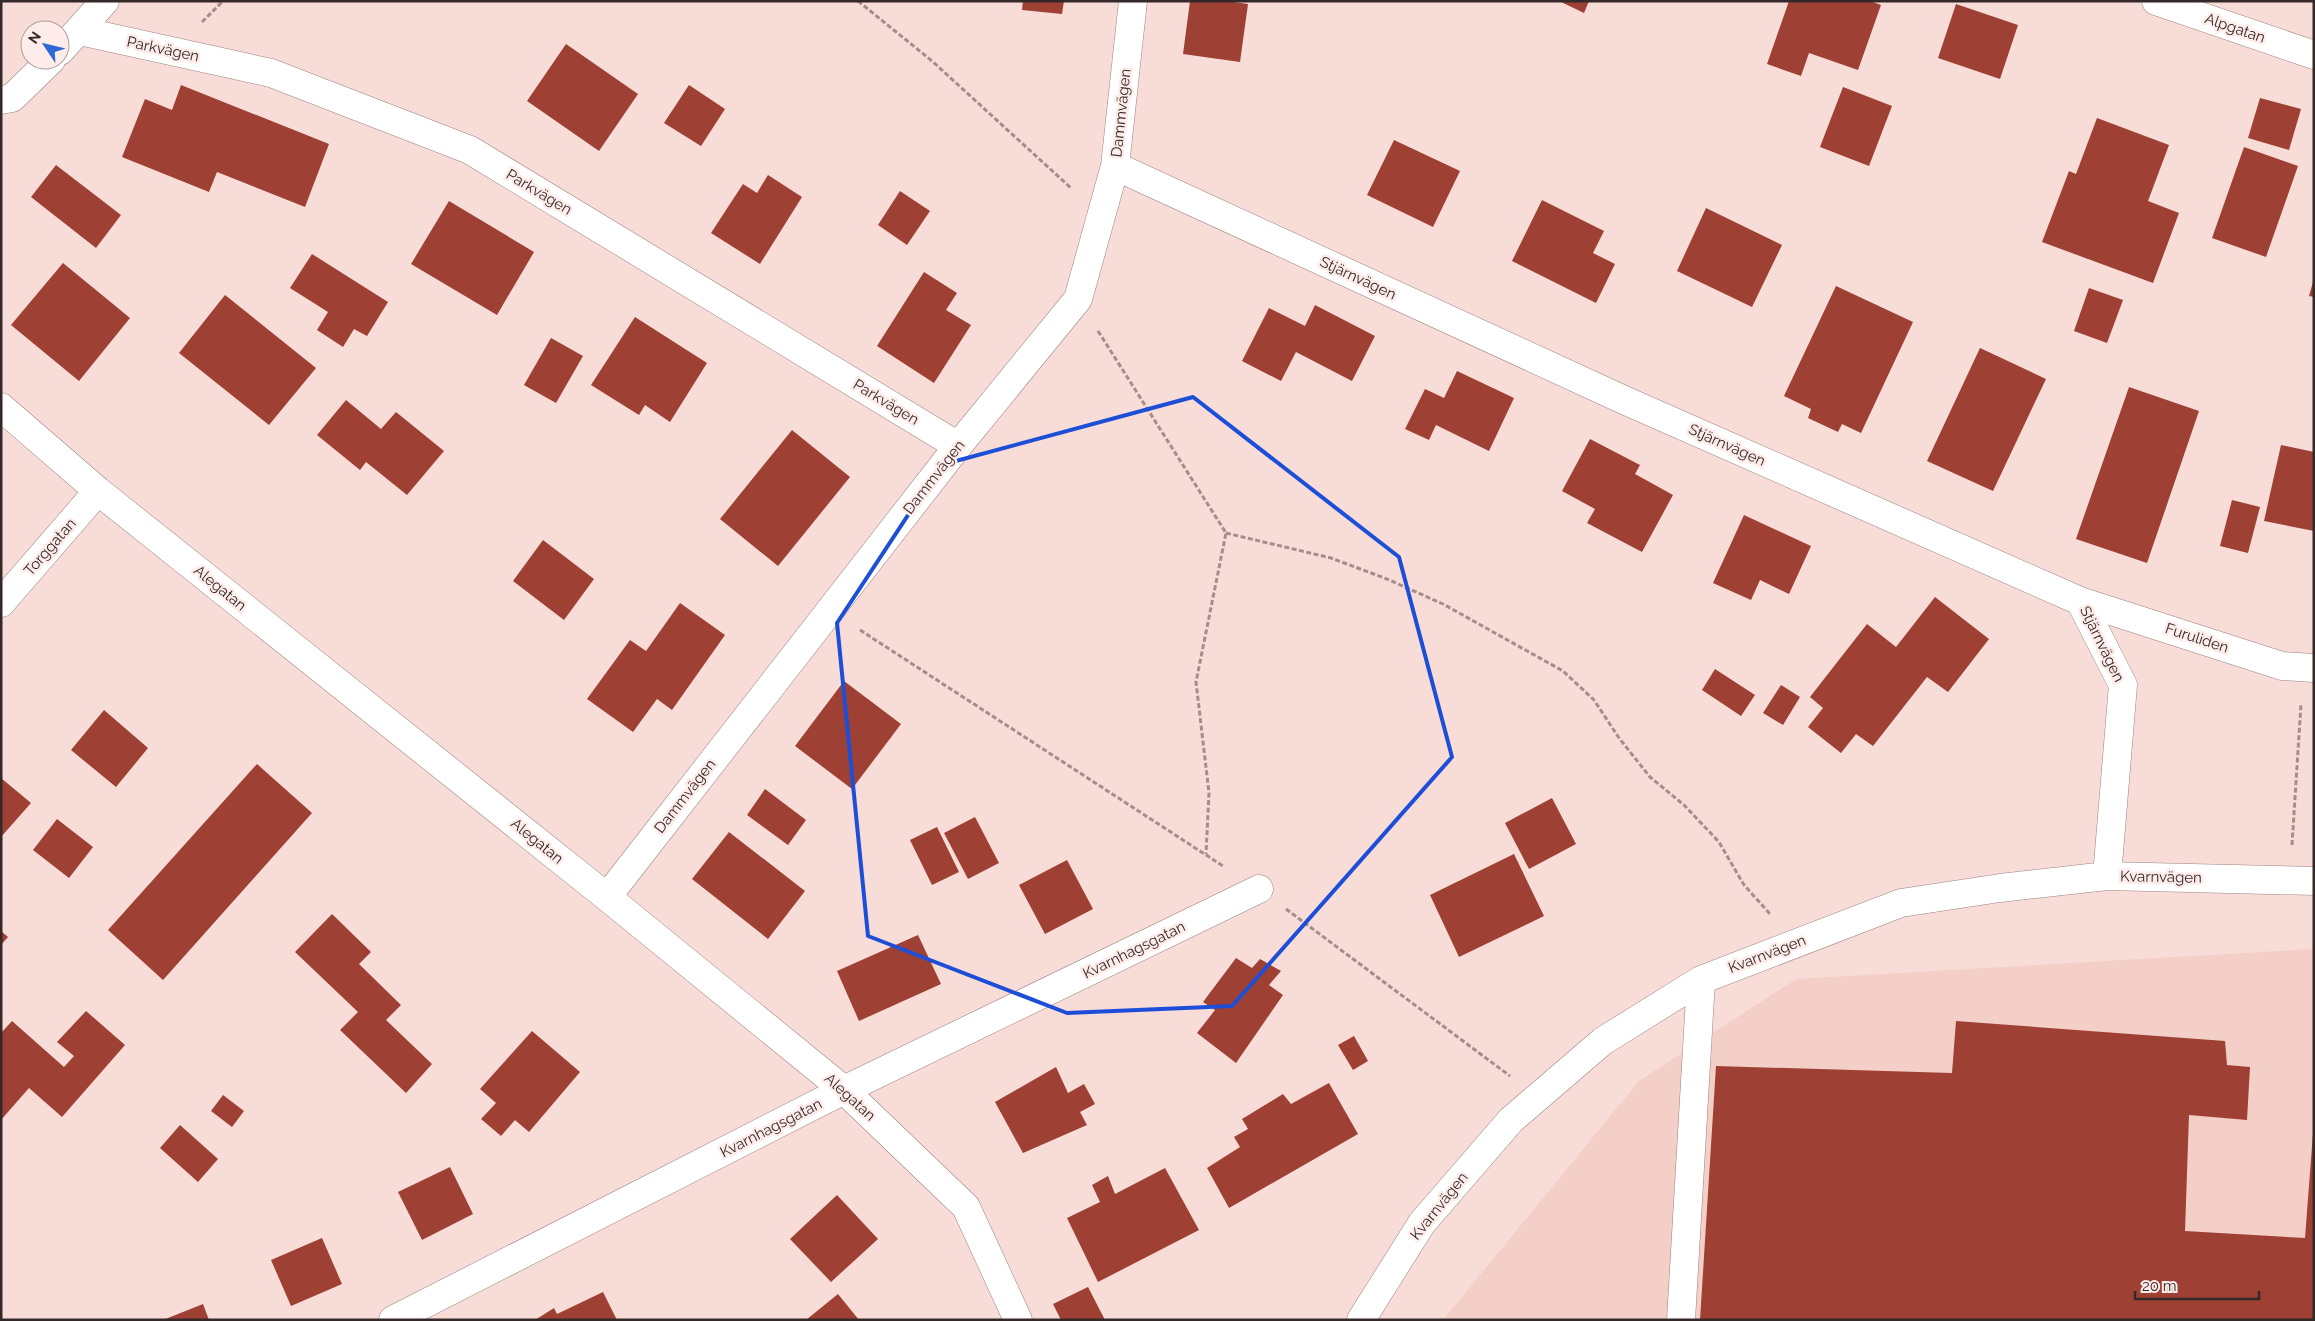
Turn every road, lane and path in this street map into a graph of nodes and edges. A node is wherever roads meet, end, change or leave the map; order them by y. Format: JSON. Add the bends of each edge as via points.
{"nodes":[{"id":1,"x":105,"y":1,"type":"edge"},
{"id":2,"x":858,"y":1,"type":"edge"},
{"id":3,"x":1133,"y":1,"type":"edge"},
{"id":4,"x":2156,"y":1,"type":"edge"},
{"id":5,"x":80,"y":31,"type":"junction"},
{"id":6,"x":70,"y":41,"type":"edge"},
{"id":7,"x":2314,"y":55,"type":"edge"},
{"id":8,"x":41,"y":70,"type":"edge"},
{"id":9,"x":1,"y":100,"type":"edge"},
{"id":10,"x":1115,"y":166,"type":"junction"},
{"id":11,"x":1101,"y":216,"type":"junction"},
{"id":12,"x":1078,"y":298,"type":"junction"},
{"id":13,"x":1,"y":407,"type":"edge"},
{"id":14,"x":958,"y":446,"type":"junction"},
{"id":15,"x":98,"y":491,"type":"junction"},
{"id":16,"x":1226,"y":533,"type":"junction"},
{"id":17,"x":2080,"y":600,"type":"junction"},
{"id":18,"x":1,"y":604,"type":"edge"},
{"id":19,"x":830,"y":610,"type":"junction"},
{"id":20,"x":2309,"y":668,"type":"edge"},
{"id":21,"x":1206,"y":855,"type":"junction"},
{"id":22,"x":2107,"y":876,"type":"junction"},
{"id":23,"x":2301,"y":881,"type":"edge"},
{"id":24,"x":1259,"y":889,"type":"junction"},
{"id":25,"x":607,"y":897,"type":"junction"},
{"id":26,"x":1796,"y":944,"type":"junction"},
{"id":27,"x":1701,"y":980,"type":"junction"},
{"id":28,"x":844,"y":1090,"type":"junction"},
{"id":29,"x":1538,"y":1097,"type":"junction"},
{"id":30,"x":393,"y":1320,"type":"edge"},
{"id":31,"x":1018,"y":1320,"type":"edge"},
{"id":32,"x":1361,"y":1320,"type":"edge"},
{"id":33,"x":1681,"y":1320,"type":"edge"}],
"edges":[{"from":1,"to":5,"type":"street"},
{"from":2,"to":11,"type":"path","via":[[932,61]]},
{"from":3,"to":10,"type":"street","name":"Dammvägen"},
{"from":4,"to":7,"type":"street","name":"Alpgatan"},
{"from":5,"to":6,"type":"street"},
{"from":5,"to":14,"type":"street","name":"Parkvägen","via":[[271,73],[470,150]]},
{"from":8,"to":9,"type":"street","via":[[12,98]]},
{"from":10,"to":11,"type":"street","name":"Dammvägen"},
{"from":10,"to":17,"type":"street","name":"Stjärnvägen","via":[[1633,404]]},
{"from":11,"to":12,"type":"street","name":"Dammvägen"},
{"from":12,"to":14,"type":"street","name":"Dammvägen"},
{"from":12,"to":16,"type":"path"},
{"from":13,"to":15,"type":"street","name":"Alegatan"},
{"from":14,"to":19,"type":"street","name":"Dammvägen"},
{"from":15,"to":18,"type":"street","name":"Torggatan"},
{"from":15,"to":25,"type":"street","name":"Alegatan"},
{"from":16,"to":21,"type":"path","via":[[1196,682],[1209,793]]},
{"from":16,"to":26,"type":"path","via":[[1331,558],[1387,579],[1443,604],[1563,671],[1594,700],[1618,738],[1650,777],[1684,805],[1719,842],[1744,885]]},
{"from":17,"to":20,"type":"street","name":"Furuliden","via":[[2282,666]]},
{"from":17,"to":22,"type":"street","name":"Stjärnvägen","via":[[2123,685]]},
{"from":19,"to":21,"type":"path"},
{"from":19,"to":25,"type":"street","name":"Dammvägen"},
{"from":20,"to":23,"type":"path"},
{"from":21,"to":24,"type":"path"},
{"from":22,"to":23,"type":"street","name":"Kvarnvägen"},
{"from":22,"to":26,"type":"street","name":"Kvarnvägen","via":[[1901,903]]},
{"from":24,"to":28,"type":"street","name":"Kvarnhagsgatan"},
{"from":24,"to":29,"type":"path"},
{"from":25,"to":28,"type":"street","name":"Alegatan"},
{"from":26,"to":27,"type":"street","name":"Kvarnvägen"},
{"from":27,"to":29,"type":"street","name":"Kvarnvägen","via":[[1603,1041]]},
{"from":27,"to":33,"type":"street"},
{"from":28,"to":30,"type":"street","name":"Kvarnhagsgatan"},
{"from":28,"to":31,"type":"street","name":"Alegatan","via":[[966,1207]]},
{"from":29,"to":32,"type":"street","name":"Kvarnvägen","via":[[1511,1120],[1422,1223]]}]}
